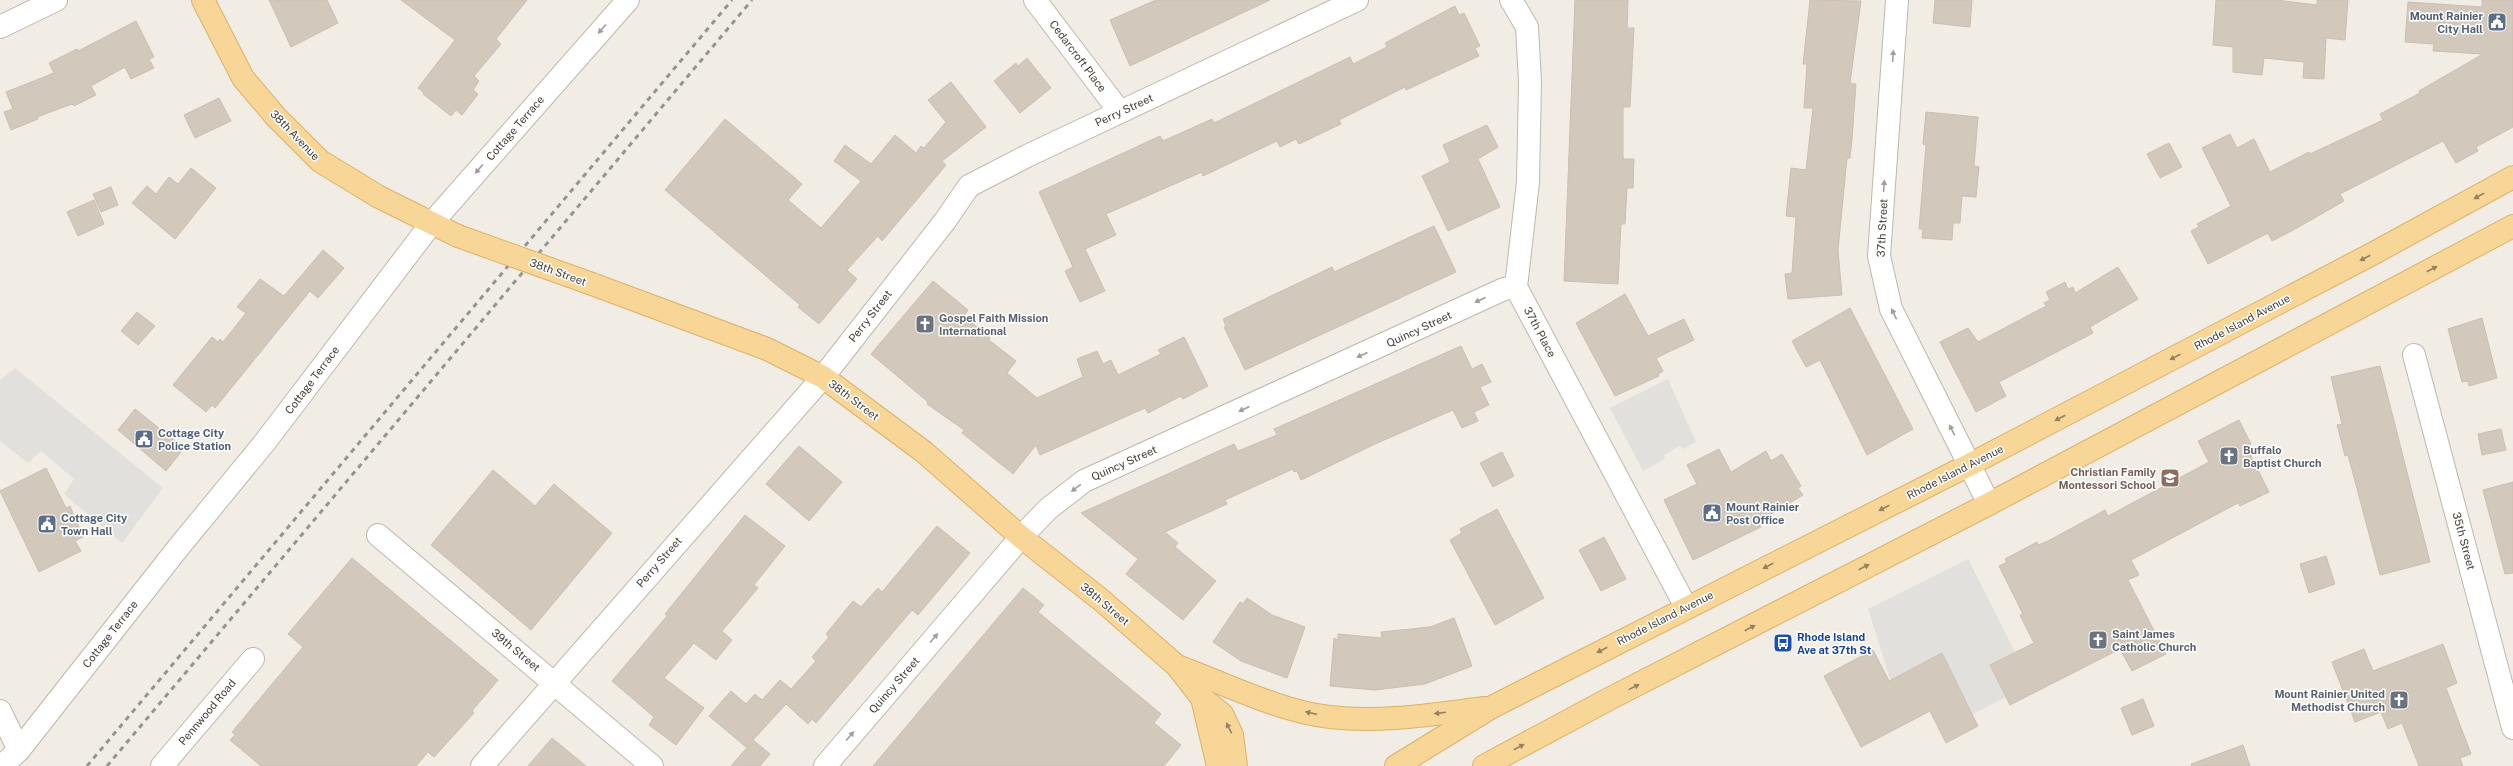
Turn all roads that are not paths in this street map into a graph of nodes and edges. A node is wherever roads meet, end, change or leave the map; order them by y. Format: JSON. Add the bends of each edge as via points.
{"nodes":[{"id":1,"x":56,"y":0,"type":"edge"},
{"id":2,"x":203,"y":0,"type":"edge"},
{"id":3,"x":628,"y":0,"type":"edge"},
{"id":4,"x":1035,"y":0,"type":"edge"},
{"id":5,"x":1357,"y":0,"type":"edge"},
{"id":6,"x":1511,"y":0,"type":"edge"},
{"id":7,"x":1532,"y":0,"type":"edge"},
{"id":8,"x":1897,"y":0,"type":"edge"},
{"id":9,"x":0,"y":27,"type":"edge"},
{"id":10,"x":1527,"y":27,"type":"junction"},
{"id":11,"x":1120,"y":112,"type":"junction"},
{"id":12,"x":2513,"y":177,"type":"edge"},
{"id":13,"x":431,"y":224,"type":"junction"},
{"id":14,"x":2513,"y":226,"type":"edge"},
{"id":15,"x":1516,"y":287,"type":"junction"},
{"id":16,"x":2414,"y":355,"type":"dead end"},
{"id":17,"x":823,"y":377,"type":"junction"},
{"id":18,"x":1969,"y":465,"type":"junction"},
{"id":19,"x":1989,"y":504,"type":"junction"},
{"id":20,"x":378,"y":535,"type":"dead end"},
{"id":21,"x":1021,"y":537,"type":"junction"},
{"id":22,"x":1686,"y":607,"type":"junction"},
{"id":23,"x":253,"y":659,"type":"dead end"},
{"id":24,"x":1177,"y":666,"type":"junction"},
{"id":25,"x":554,"y":682,"type":"junction"},
{"id":26,"x":1202,"y":698,"type":"junction"},
{"id":27,"x":1492,"y":707,"type":"junction"},
{"id":28,"x":0,"y":711,"type":"edge"},
{"id":29,"x":2513,"y":728,"type":"edge"},
{"id":30,"x":19,"y":750,"type":"junction"},
{"id":31,"x":2,"y":766,"type":"edge"},
{"id":32,"x":162,"y":766,"type":"edge"},
{"id":33,"x":482,"y":766,"type":"edge"},
{"id":34,"x":652,"y":766,"type":"edge"},
{"id":35,"x":825,"y":766,"type":"edge"},
{"id":36,"x":1218,"y":766,"type":"edge"},
{"id":37,"x":1236,"y":766,"type":"edge"},
{"id":38,"x":1396,"y":766,"type":"edge"},
{"id":39,"x":1484,"y":766,"type":"edge"}],
"edges":[{"from":1,"to":9,"type":"street"},
{"from":2,"to":13,"type":"main road","name":"38th Avenue","via":[[244,78],[276,117],[320,161],[378,197]]},
{"from":3,"to":13,"type":"street","name":"Cottage Terrace","one_way":true},
{"from":4,"to":11,"type":"street","name":"Cedarcroft Place"},
{"from":5,"to":11,"type":"street","name":"Perry Street"},
{"from":6,"to":10,"type":"street"},
{"from":7,"to":10,"type":"street"},
{"from":18,"to":8,"type":"street","name":"37th Street","one_way":true,"via":[[1891,309],[1880,263]]},
{"from":10,"to":15,"type":"street","via":[[1530,82],[1528,182]]},
{"from":11,"to":17,"type":"street","name":"Perry Street","via":[[969,186],[945,221]]},
{"from":12,"to":18,"type":"main road","name":"Rhode Island Avenue","one_way":true,"via":[[2374,253]]},
{"from":13,"to":17,"type":"main road","name":"38th Street","bridge":true,"via":[[767,349]]},
{"from":13,"to":30,"type":"street","name":"Cottage Terrace","via":[[265,442]]},
{"from":19,"to":14,"type":"main road","one_way":true},
{"from":15,"to":21,"type":"street","name":"Quincy Street","one_way":true,"via":[[1504,289],[1084,481],[1048,509]]},
{"from":15,"to":22,"type":"street","name":"37th Place"},
{"from":16,"to":29,"type":"street","name":"35th Street"},
{"from":17,"to":21,"type":"main road","name":"38th Street","via":[[924,452]]},
{"from":17,"to":25,"type":"street","name":"Perry Street"},
{"from":18,"to":19,"type":"street","name":"37th Street"},
{"from":18,"to":22,"type":"main road","name":"Rhode Island Avenue","one_way":true},
{"from":39,"to":19,"type":"main road","one_way":true},
{"from":20,"to":25,"type":"street","name":"39th Street"},
{"from":21,"to":24,"type":"main road","name":"38th Street","via":[[1100,599]]},
{"from":35,"to":21,"type":"street","name":"Quincy Street","one_way":true},
{"from":22,"to":27,"type":"main road","name":"Rhode Island Avenue","one_way":true},
{"from":23,"to":32,"type":"street","name":"Pennwood Road"},
{"from":24,"to":26,"type":"main road","name":"38th Street"},
{"from":27,"to":24,"type":"main road","one_way":true,"via":[[1397,718],[1329,717],[1284,707]]},
{"from":25,"to":33,"type":"street","name":"Perry Street"},
{"from":25,"to":34,"type":"street","name":"39th Street"},
{"from":26,"to":36,"type":"main road","name":"38th Street"},
{"from":37,"to":26,"type":"main road","name":"38th Street","one_way":true,"via":[[1232,735],[1222,714]]},
{"from":27,"to":38,"type":"main road","name":"Rhode Island Avenue"},
{"from":28,"to":30,"type":"street"},
{"from":30,"to":31,"type":"street","name":"Cottage Terrace"}]}
